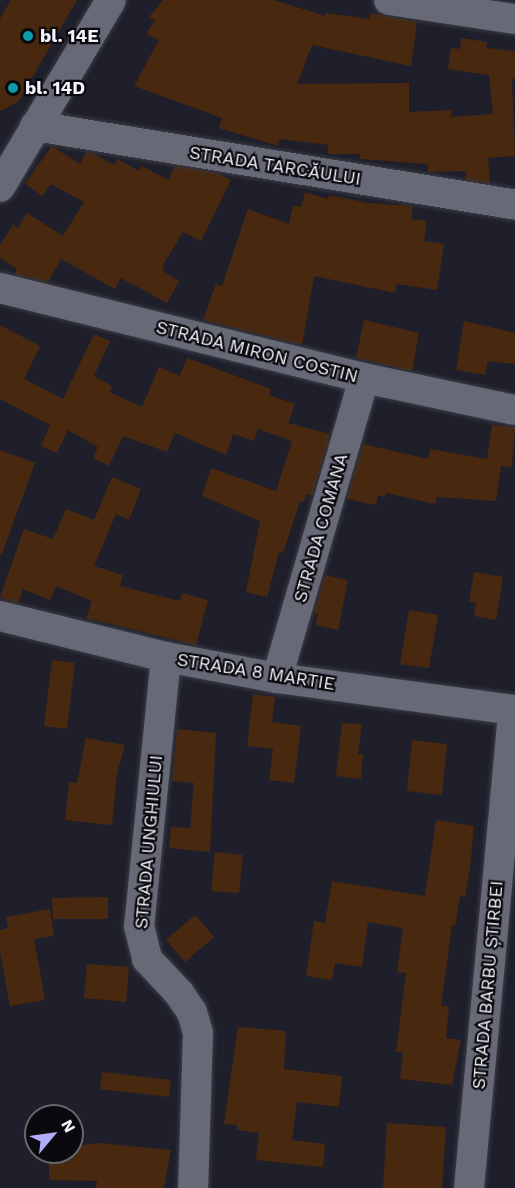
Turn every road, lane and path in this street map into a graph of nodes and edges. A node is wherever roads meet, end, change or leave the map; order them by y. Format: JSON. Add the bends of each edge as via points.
{"nodes":[{"id":1,"x":111,"y":0,"type":"edge"},
{"id":2,"x":389,"y":0,"type":"edge"},
{"id":3,"x":515,"y":19,"type":"edge"},
{"id":4,"x":35,"y":126,"type":"junction"},
{"id":5,"x":8,"y":155,"type":"edge"},
{"id":6,"x":0,"y":187,"type":"edge"},
{"id":7,"x":515,"y":205,"type":"edge"},
{"id":8,"x":0,"y":288,"type":"edge"},
{"id":9,"x":364,"y":378,"type":"junction"},
{"id":10,"x":515,"y":410,"type":"edge"},
{"id":11,"x":0,"y":616,"type":"edge"},
{"id":12,"x":166,"y":657,"type":"junction"},
{"id":13,"x":277,"y":678,"type":"junction"},
{"id":14,"x":514,"y":710,"type":"edge"},
{"id":15,"x":193,"y":1188,"type":"edge"},
{"id":16,"x":469,"y":1188,"type":"edge"}],
"edges":[{"from":1,"to":4,"type":"street"},
{"from":2,"to":3,"type":"street"},
{"from":4,"to":5,"type":"street"},
{"from":4,"to":7,"type":"street","name":"STRADA TARCĂULUI"},
{"from":5,"to":6,"type":"street"},
{"from":8,"to":9,"type":"street","name":"STRADA MIRON COSTIN"},
{"from":9,"to":10,"type":"street","name":"STRADA MIRON COSTIN"},
{"from":9,"to":13,"type":"street","name":"STRADA COMANA"},
{"from":11,"to":12,"type":"street","name":"STRADA 8 MARTIE"},
{"from":12,"to":13,"type":"street","name":"STRADA 8 MARTIE"},
{"from":12,"to":15,"type":"street","name":"STRADA UNGHIULUI","via":[[139,926],[147,958],[192,1012],[198,1034]]},
{"from":13,"to":14,"type":"street","name":"STRADA 8 MARTIE"},
{"from":14,"to":16,"type":"street","name":"STRADA BARBU ȘTIRBEI"}]}
